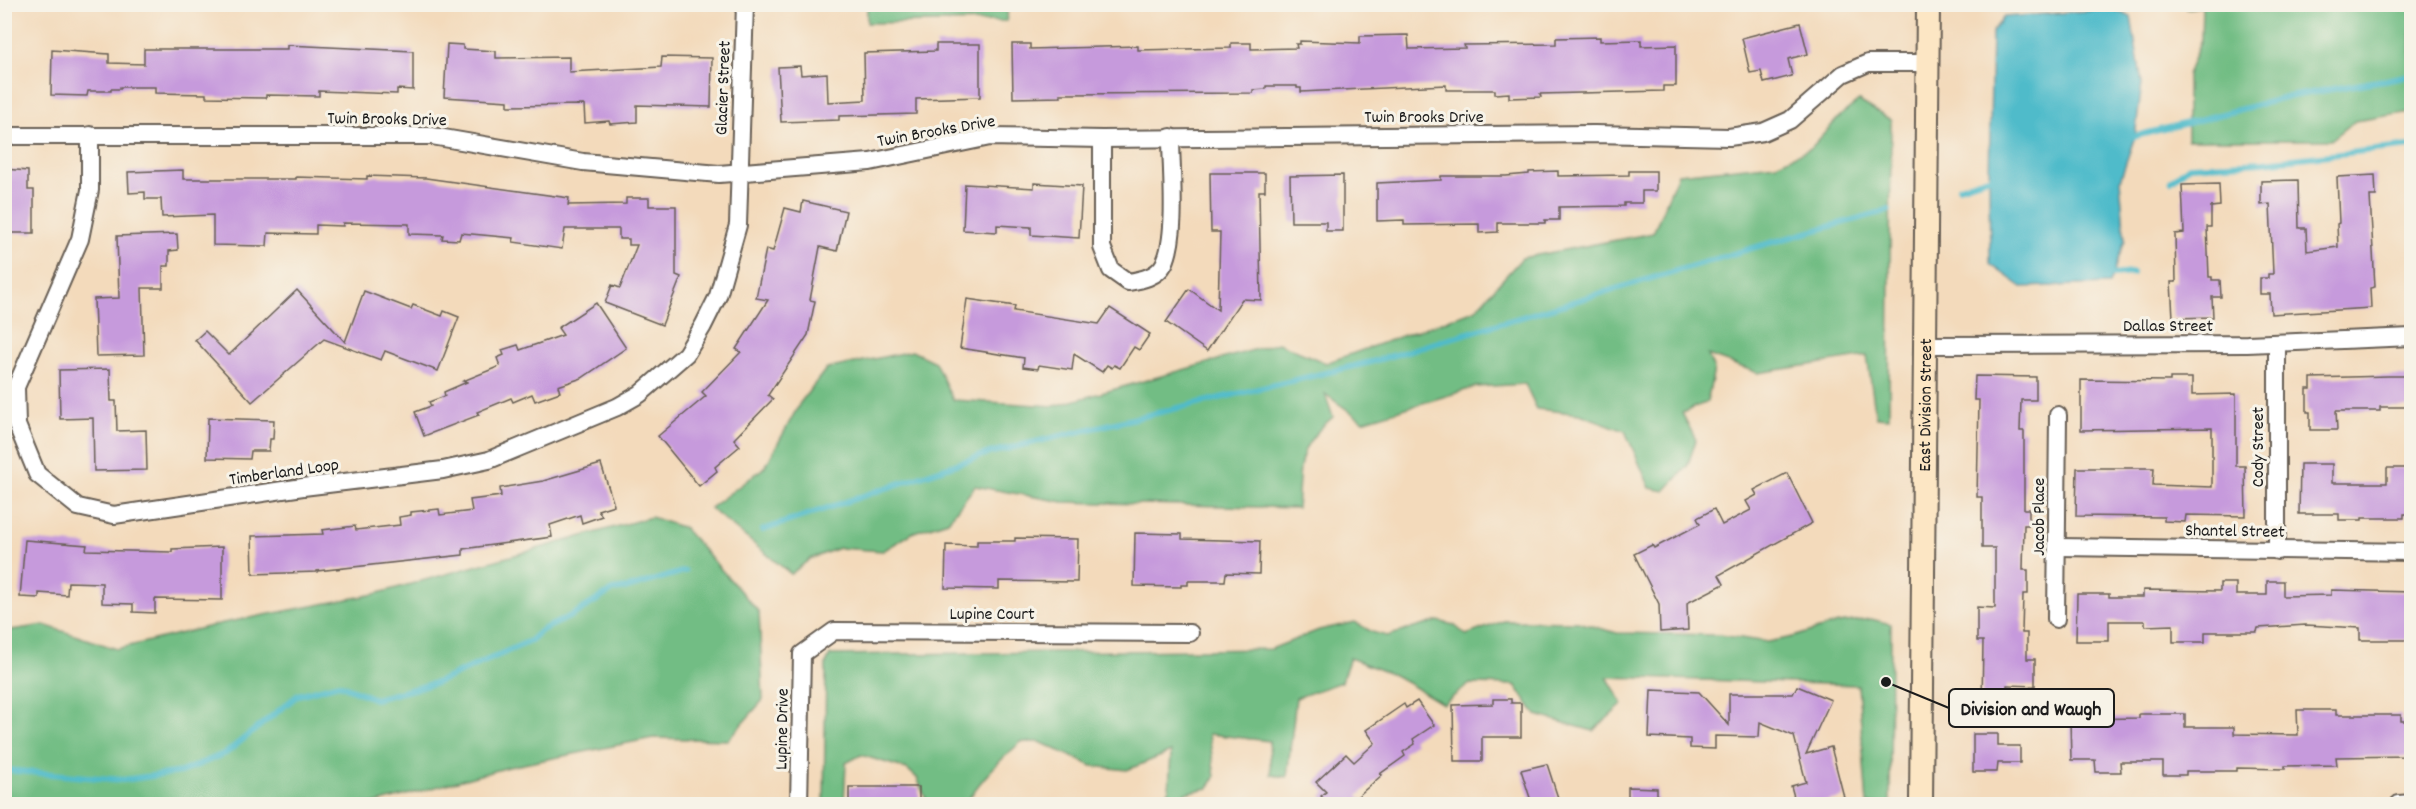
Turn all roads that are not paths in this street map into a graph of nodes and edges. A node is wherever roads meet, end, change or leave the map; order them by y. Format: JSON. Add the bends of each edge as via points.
{"nodes":[{"id":1,"x":745,"y":4,"type":"edge"},
{"id":2,"x":1928,"y":4,"type":"edge"},
{"id":3,"x":1928,"y":63,"type":"junction"},
{"id":4,"x":90,"y":135,"type":"junction"},
{"id":5,"x":4,"y":136,"type":"edge"},
{"id":6,"x":1171,"y":137,"type":"junction"},
{"id":7,"x":1102,"y":140,"type":"junction"},
{"id":8,"x":738,"y":173,"type":"junction"},
{"id":9,"x":2412,"y":337,"type":"edge"},
{"id":10,"x":2277,"y":343,"type":"junction"},
{"id":11,"x":1924,"y":345,"type":"junction"},
{"id":12,"x":2058,"y":415,"type":"dead end"},
{"id":13,"x":2058,"y":547,"type":"junction"},
{"id":14,"x":2277,"y":550,"type":"junction"},
{"id":15,"x":2412,"y":552,"type":"edge"},
{"id":16,"x":2056,"y":619,"type":"dead end"},
{"id":17,"x":1190,"y":633,"type":"dead end"},
{"id":18,"x":802,"y":654,"type":"joint"},
{"id":19,"x":2412,"y":803,"type":"edge"},
{"id":20,"x":799,"y":804,"type":"edge"},
{"id":21,"x":1921,"y":804,"type":"edge"},
{"id":22,"x":2399,"y":804,"type":"edge"}],
"edges":[{"from":1,"to":8,"type":"street","name":"Glacier Street"},
{"from":2,"to":3,"type":"street","name":"East Division Street"},
{"from":3,"to":6,"type":"street","name":"Twin Brooks Drive","via":[[1868,63],[1843,74],[1790,120],[1763,132],[1729,137],[1582,134]]},
{"from":3,"to":11,"type":"street","name":"East Division Street"},
{"from":4,"to":5,"type":"street","name":"Twin Brooks Drive"},
{"from":4,"to":8,"type":"street","name":"Twin Brooks Drive","via":[[432,136],[583,162]]},
{"from":4,"to":8,"type":"street","name":"Timberland Loop","via":[[90,190],[80,239],[16,387],[17,425],[37,474],[78,507],[114,515],[443,470],[489,460],[640,394],[686,354],[718,296],[738,225]]},
{"from":6,"to":7,"type":"street","name":"Twin Brooks Drive"},
{"from":6,"to":7,"type":"street","via":[[1171,242],[1163,266],[1146,280],[1128,282],[1111,270],[1102,248]]},
{"from":7,"to":8,"type":"street","name":"Twin Brooks Drive","via":[[990,137],[870,162]]},
{"from":9,"to":10,"type":"street","name":"Dallas Street"},
{"from":10,"to":11,"type":"street","name":"Dallas Street"},
{"from":10,"to":14,"type":"street","name":"Cody Street"},
{"from":11,"to":21,"type":"street","name":"East Division Street"},
{"from":12,"to":13,"type":"street","name":"Jacob Place"},
{"from":13,"to":14,"type":"street","name":"Shantel Street"},
{"from":13,"to":16,"type":"street","name":"Jacob Place"},
{"from":14,"to":15,"type":"street","name":"Shantel Street"},
{"from":17,"to":18,"type":"street","name":"Lupine Court","via":[[834,632]]},
{"from":18,"to":20,"type":"street","name":"Lupine Drive"},
{"from":19,"to":22,"type":"street"}]}
